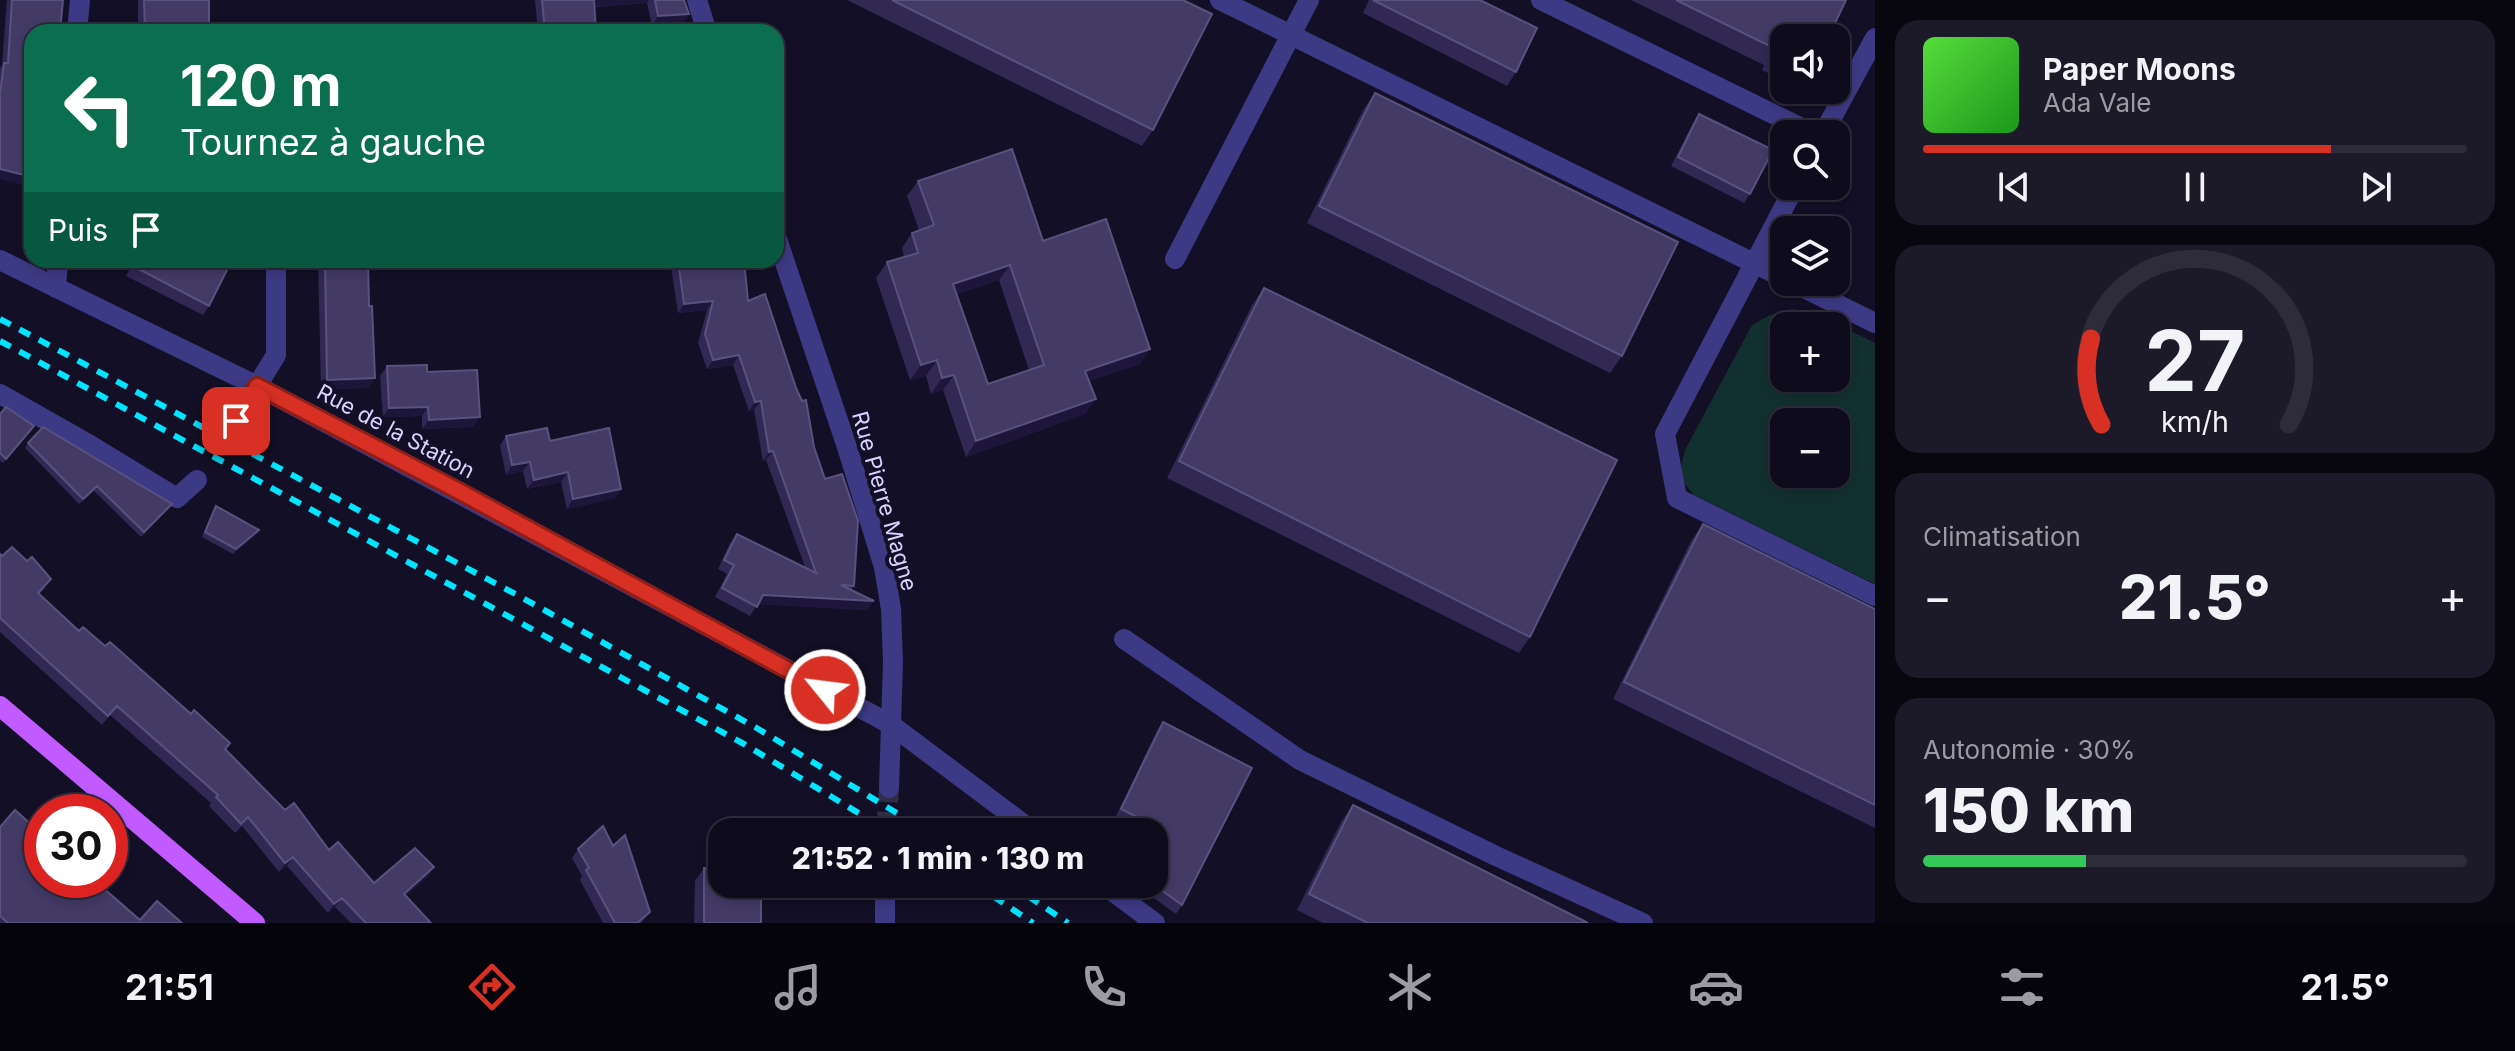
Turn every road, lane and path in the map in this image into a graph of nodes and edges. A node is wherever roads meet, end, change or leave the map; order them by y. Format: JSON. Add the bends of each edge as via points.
{"nodes":[{"id":1,"x":80,"y":0,"type":"edge"},
{"id":2,"x":697,"y":0,"type":"edge"},
{"id":3,"x":1220,"y":0,"type":"edge"},
{"id":4,"x":1309,"y":0,"type":"edge"},
{"id":5,"x":1541,"y":0,"type":"edge"},
{"id":6,"x":78,"y":24,"type":"edge"},
{"id":7,"x":704,"y":24,"type":"edge"},
{"id":8,"x":1291,"y":35,"type":"junction"},
{"id":9,"x":1875,"y":38,"type":"edge"},
{"id":10,"x":1785,"y":120,"type":"edge"},
{"id":11,"x":1831,"y":120,"type":"edge"},
{"id":12,"x":1788,"y":200,"type":"edge"},
{"id":13,"x":1175,"y":259,"type":"dead end"},
{"id":14,"x":0,"y":260,"type":"edge"},
{"id":15,"x":784,"y":260,"type":"edge"},
{"id":16,"x":1754,"y":263,"type":"junction"},
{"id":17,"x":57,"y":268,"type":"edge"},
{"id":18,"x":276,"y":268,"type":"edge"},
{"id":19,"x":1770,"y":271,"type":"edge"},
{"id":20,"x":56,"y":288,"type":"junction"},
{"id":21,"x":1820,"y":296,"type":"edge"},
{"id":22,"x":1875,"y":323,"type":"edge"},
{"id":23,"x":257,"y":386,"type":"junction"},
{"id":24,"x":0,"y":394,"type":"edge"},
{"id":25,"x":236,"y":421,"type":"dead end"},
{"id":26,"x":197,"y":480,"type":"dead end"},
{"id":27,"x":1875,"y":596,"type":"edge"},
{"id":28,"x":1124,"y":639,"type":"dead end"},
{"id":29,"x":0,"y":706,"type":"edge"},
{"id":30,"x":890,"y":724,"type":"junction"},
{"id":31,"x":889,"y":788,"type":"tunnel mouth"},
{"id":32,"x":1015,"y":818,"type":"edge"},
{"id":33,"x":885,"y":898,"type":"edge"},
{"id":34,"x":1122,"y":898,"type":"edge"},
{"id":35,"x":255,"y":923,"type":"edge"},
{"id":36,"x":885,"y":923,"type":"edge"},
{"id":37,"x":1155,"y":923,"type":"edge"},
{"id":38,"x":1643,"y":923,"type":"edge"}],
"edges":[{"from":1,"to":6,"type":"street"},
{"from":2,"to":7,"type":"street"},
{"from":3,"to":8,"type":"street"},
{"from":4,"to":8,"type":"street"},
{"from":5,"to":10,"type":"street"},
{"from":8,"to":13,"type":"street"},
{"from":8,"to":16,"type":"street"},
{"from":9,"to":11,"type":"street"},
{"from":12,"to":16,"type":"street"},
{"from":14,"to":20,"type":"street","name":"Rue de la Station"},
{"from":15,"to":30,"type":"street","name":"Rue Pierre Magne","via":[[884,567],[891,609]]},
{"from":16,"to":19,"type":"street"},
{"from":16,"to":27,"type":"street","via":[[1665,434],[1677,498]]},
{"from":17,"to":20,"type":"street"},
{"from":18,"to":23,"type":"street","via":[[276,355]]},
{"from":20,"to":23,"type":"street","name":"Rue de la Station"},
{"from":21,"to":22,"type":"street"},
{"from":23,"to":25,"type":"street"},
{"from":23,"to":30,"type":"street","name":"Rue de la Station"},
{"from":24,"to":26,"type":"street","via":[[177,498]]},
{"from":28,"to":38,"type":"street","via":[[1300,760]]},
{"from":29,"to":35,"type":"main road"},
{"from":30,"to":31,"type":"street","name":"Rue Pierre Magne"},
{"from":30,"to":32,"type":"street","name":"Rue de la Station"},
{"from":33,"to":36,"type":"street"},
{"from":34,"to":37,"type":"street"}]}
